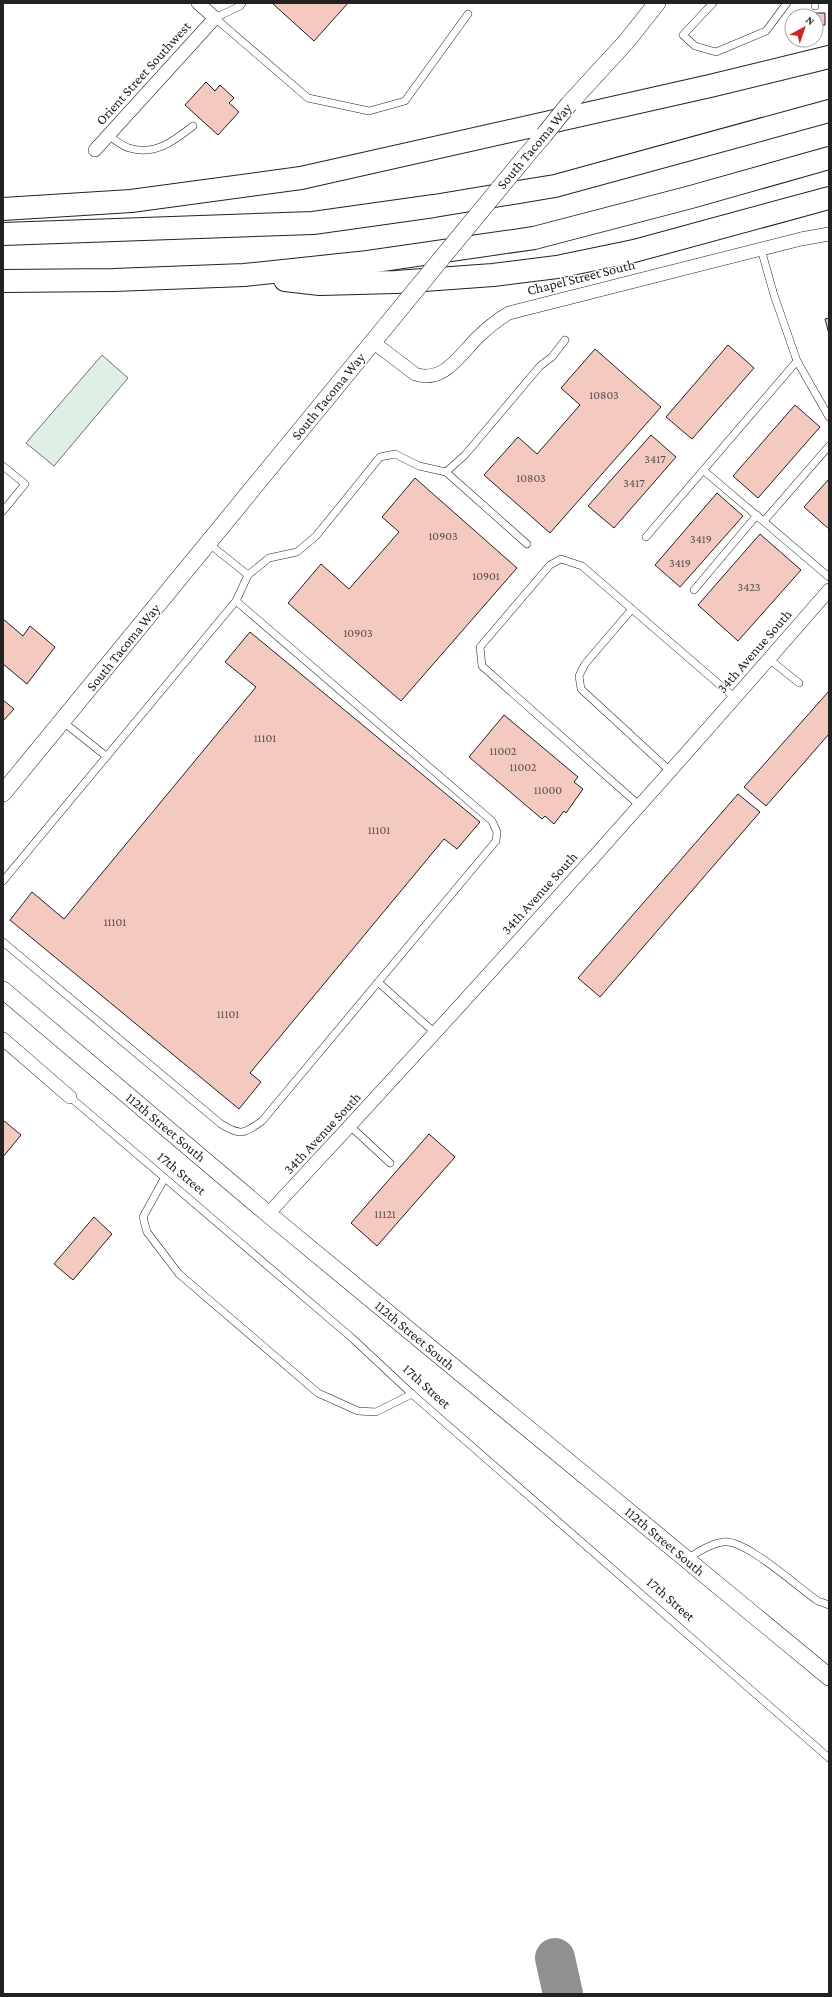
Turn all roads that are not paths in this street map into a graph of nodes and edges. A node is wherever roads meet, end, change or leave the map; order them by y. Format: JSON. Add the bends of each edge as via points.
{"nodes":[{"id":1,"x":198,"y":3,"type":"edge"},
{"id":2,"x":242,"y":3,"type":"edge"},
{"id":3,"x":657,"y":3,"type":"edge"},
{"id":4,"x":713,"y":3,"type":"edge"},
{"id":5,"x":787,"y":3,"type":"edge"},
{"id":6,"x":468,"y":14,"type":"dead end"},
{"id":7,"x":215,"y":18,"type":"junction"},
{"id":8,"x":829,"y":51,"type":"edge"},
{"id":9,"x":829,"y":57,"type":"edge"},
{"id":10,"x":710,"y":86,"type":"junction"},
{"id":11,"x":829,"y":111,"type":"edge"},
{"id":12,"x":193,"y":126,"type":"dead end"},
{"id":13,"x":108,"y":135,"type":"junction"},
{"id":14,"x":95,"y":150,"type":"dead end"},
{"id":15,"x":829,"y":158,"type":"edge"},
{"id":16,"x":829,"y":198,"type":"edge"},
{"id":17,"x":3,"y":208,"type":"edge"},
{"id":18,"x":3,"y":234,"type":"edge"},
{"id":19,"x":829,"y":234,"type":"edge"},
{"id":20,"x":762,"y":249,"type":"junction"},
{"id":21,"x":244,"y":275,"type":"junction"},
{"id":22,"x":3,"y":281,"type":"edge"},
{"id":23,"x":565,"y":340,"type":"dead end"},
{"id":24,"x":373,"y":342,"type":"junction"},
{"id":25,"x":796,"y":361,"type":"junction"},
{"id":26,"x":829,"y":417,"type":"edge"},
{"id":27,"x":829,"y":446,"type":"edge"},
{"id":28,"x":3,"y":466,"type":"edge"},
{"id":29,"x":703,"y":470,"type":"junction"},
{"id":30,"x":446,"y":472,"type":"junction"},
{"id":31,"x":3,"y":511,"type":"edge"},
{"id":32,"x":757,"y":515,"type":"junction"},
{"id":33,"x":764,"y":521,"type":"junction"},
{"id":34,"x":646,"y":537,"type":"dead end"},
{"id":35,"x":208,"y":543,"type":"junction"},
{"id":36,"x":527,"y":544,"type":"dead end"},
{"id":37,"x":248,"y":575,"type":"junction"},
{"id":38,"x":829,"y":577,"type":"edge"},
{"id":39,"x":694,"y":590,"type":"dead end"},
{"id":40,"x":829,"y":590,"type":"edge"},
{"id":41,"x":236,"y":601,"type":"junction"},
{"id":42,"x":632,"y":609,"type":"junction"},
{"id":43,"x":769,"y":659,"type":"junction"},
{"id":44,"x":799,"y":683,"type":"dead end"},
{"id":45,"x":735,"y":698,"type":"junction"},
{"id":46,"x":62,"y":721,"type":"junction"},
{"id":47,"x":106,"y":756,"type":"junction"},
{"id":48,"x":670,"y":771,"type":"junction"},
{"id":49,"x":3,"y":793,"type":"edge"},
{"id":50,"x":639,"y":805,"type":"junction"},
{"id":51,"x":3,"y":881,"type":"edge"},
{"id":52,"x":3,"y":942,"type":"edge"},
{"id":53,"x":378,"y":982,"type":"junction"},
{"id":54,"x":3,"y":990,"type":"edge"},
{"id":55,"x":435,"y":1033,"type":"junction"},
{"id":56,"x":3,"y":1039,"type":"edge"},
{"id":57,"x":70,"y":1097,"type":"joint"},
{"id":58,"x":350,"y":1126,"type":"junction"},
{"id":59,"x":390,"y":1163,"type":"dead end"},
{"id":60,"x":164,"y":1179,"type":"junction"},
{"id":61,"x":268,"y":1214,"type":"junction"},
{"id":62,"x":412,"y":1394,"type":"junction"},
{"id":63,"x":686,"y":1559,"type":"junction"},
{"id":64,"x":829,"y":1605,"type":"edge"},
{"id":65,"x":829,"y":1677,"type":"edge"},
{"id":66,"x":829,"y":1758,"type":"edge"}],
"edges":[{"from":1,"to":7,"type":"street"},
{"from":2,"to":7,"type":"lane"},
{"from":3,"to":24,"type":"street","name":"South Tacoma Way","bridge":true,"via":[[626,42],[569,104]]},
{"from":4,"to":5,"type":"lane","via":[[684,35],[695,46],[716,52],[766,31]]},
{"from":6,"to":7,"type":"lane","via":[[405,101],[369,111],[308,98]]},
{"from":7,"to":13,"type":"street","name":"Orient Street Southwest"},
{"from":8,"to":10,"type":"highway"},
{"from":9,"to":10,"type":"highway"},
{"from":10,"to":17,"type":"highway","via":[[300,178],[131,202]]},
{"from":11,"to":18,"type":"highway","via":[[555,186],[434,206],[313,223]]},
{"from":12,"to":13,"type":"lane","via":[[174,141],[160,148],[148,150],[128,148]]},
{"from":13,"to":14,"type":"street","name":"Orient Street Southwest"},
{"from":15,"to":21,"type":"highway","via":[[534,238],[368,262]]},
{"from":16,"to":21,"type":"highway","via":[[610,257],[532,271],[396,282],[320,284]]},
{"from":19,"to":20,"type":"street","name":"Chapel Street South"},
{"from":20,"to":24,"type":"street","name":"Chapel Street South","via":[[509,313],[488,327],[445,371],[432,377],[415,374]]},
{"from":20,"to":25,"type":"lane"},
{"from":21,"to":22,"type":"highway"},
{"from":23,"to":30,"type":"lane","via":[[465,454]]},
{"from":24,"to":35,"type":"street","name":"South Tacoma Way"},
{"from":25,"to":26,"type":"lane"},
{"from":25,"to":29,"type":"lane"},
{"from":27,"to":33,"type":"lane"},
{"from":28,"to":31,"type":"lane","via":[[25,484]]},
{"from":29,"to":32,"type":"lane"},
{"from":29,"to":34,"type":"lane"},
{"from":30,"to":36,"type":"lane"},
{"from":30,"to":37,"type":"lane","via":[[419,466],[395,454],[380,457],[316,536],[297,552],[269,558]]},
{"from":32,"to":33,"type":"lane"},
{"from":32,"to":39,"type":"lane"},
{"from":33,"to":38,"type":"lane"},
{"from":35,"to":37,"type":"lane"},
{"from":35,"to":46,"type":"street","name":"South Tacoma Way"},
{"from":37,"to":41,"type":"lane"},
{"from":40,"to":43,"type":"street","name":"34th Avenue South"},
{"from":41,"to":47,"type":"lane"},
{"from":41,"to":53,"type":"lane","via":[[492,821],[497,832],[496,841]]},
{"from":42,"to":45,"type":"lane"},
{"from":42,"to":48,"type":"lane","via":[[585,664],[579,676],[581,689]]},
{"from":42,"to":50,"type":"lane","via":[[582,566],[561,559],[550,565],[480,647],[482,666]]},
{"from":43,"to":44,"type":"lane"},
{"from":43,"to":45,"type":"street","name":"34th Avenue South"},
{"from":45,"to":48,"type":"street","name":"34th Avenue South"},
{"from":46,"to":47,"type":"lane"},
{"from":46,"to":49,"type":"street","name":"South Tacoma Way"},
{"from":47,"to":51,"type":"lane"},
{"from":48,"to":50,"type":"street","name":"34th Avenue South"},
{"from":50,"to":55,"type":"street","name":"34th Avenue South"},
{"from":52,"to":53,"type":"lane","via":[[235,1133],[247,1132],[262,1121]]},
{"from":53,"to":55,"type":"lane"},
{"from":54,"to":61,"type":"street","name":"112th Street South"},
{"from":55,"to":58,"type":"street","name":"34th Avenue South"},
{"from":56,"to":57,"type":"street","name":"17th Street"},
{"from":57,"to":60,"type":"lane","name":"17th Street"},
{"from":58,"to":59,"type":"lane"},
{"from":58,"to":61,"type":"street","name":"34th Avenue South"},
{"from":60,"to":62,"type":"lane","name":"17th Street","via":[[352,1338]]},
{"from":60,"to":62,"type":"lane","via":[[143,1217],[147,1232],[179,1274],[318,1393],[358,1411],[376,1412]]},
{"from":61,"to":63,"type":"street","name":"112th Street South"},
{"from":62,"to":66,"type":"lane","name":"17th Street"},
{"from":63,"to":64,"type":"lane","via":[[723,1542],[736,1543],[752,1550],[818,1601]]},
{"from":63,"to":65,"type":"street","name":"112th Street South"}]}
